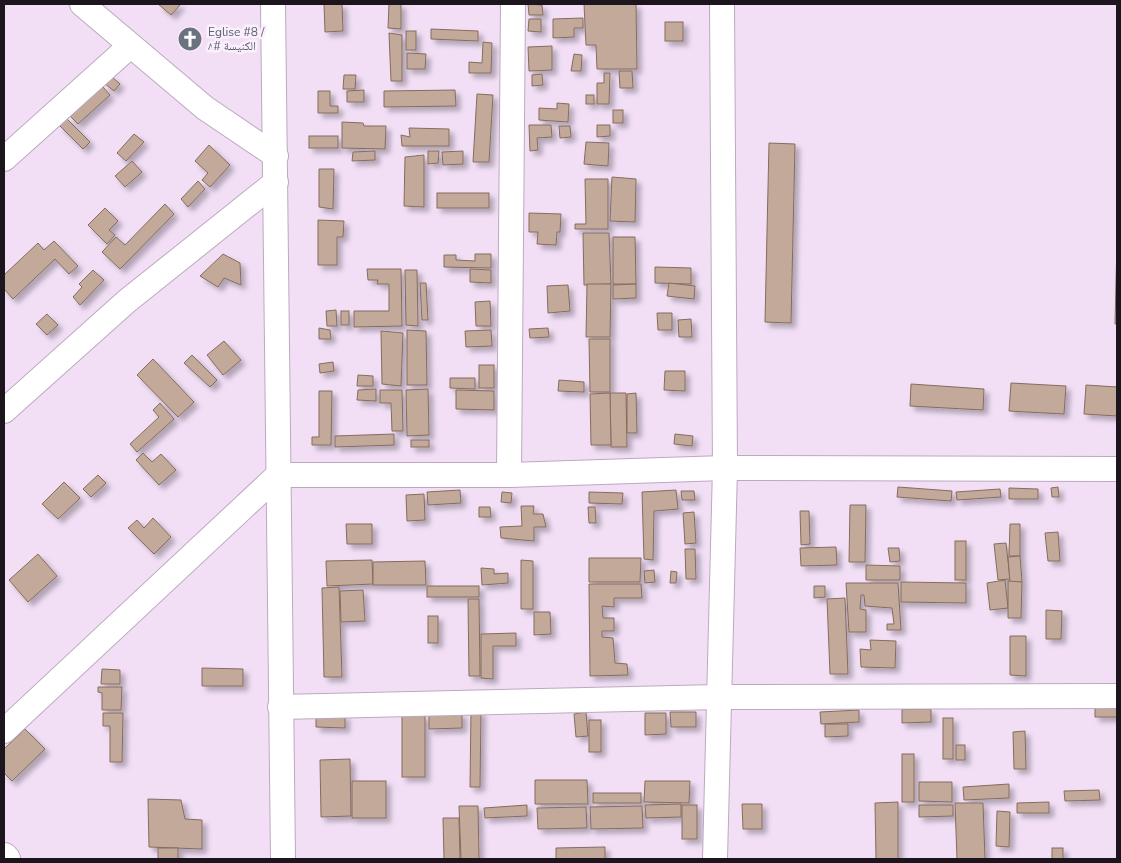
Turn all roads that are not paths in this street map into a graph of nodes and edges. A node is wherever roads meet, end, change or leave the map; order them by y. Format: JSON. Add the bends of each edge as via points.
{"nodes":[{"id":1,"x":82,"y":4,"type":"edge"},
{"id":2,"x":273,"y":4,"type":"edge"},
{"id":3,"x":513,"y":4,"type":"edge"},
{"id":4,"x":722,"y":4,"type":"edge"},
{"id":5,"x":130,"y":46,"type":"junction"},
{"id":6,"x":276,"y":156,"type":"junction"},
{"id":7,"x":4,"y":159,"type":"edge"},
{"id":8,"x":276,"y":182,"type":"junction"},
{"id":9,"x":5,"y":406,"type":"edge"},
{"id":10,"x":725,"y":468,"type":"junction"},
{"id":11,"x":1117,"y":469,"type":"edge"},
{"id":12,"x":509,"y":474,"type":"junction"},
{"id":13,"x":278,"y":475,"type":"junction"},
{"id":14,"x":1117,"y":696,"type":"edge"},
{"id":15,"x":719,"y":698,"type":"junction"},
{"id":16,"x":280,"y":707,"type":"junction"},
{"id":17,"x":4,"y":731,"type":"edge"},
{"id":18,"x":283,"y":859,"type":"edge"},
{"id":19,"x":715,"y":859,"type":"edge"}],
"edges":[{"from":1,"to":5,"type":"street"},
{"from":2,"to":6,"type":"street"},
{"from":3,"to":12,"type":"street"},
{"from":4,"to":10,"type":"street"},
{"from":5,"to":6,"type":"street","via":[[205,108]]},
{"from":5,"to":7,"type":"street"},
{"from":6,"to":8,"type":"street"},
{"from":8,"to":9,"type":"street","via":[[127,301]]},
{"from":8,"to":13,"type":"street"},
{"from":10,"to":11,"type":"street"},
{"from":10,"to":12,"type":"street"},
{"from":10,"to":15,"type":"street"},
{"from":12,"to":13,"type":"street"},
{"from":13,"to":16,"type":"street"},
{"from":13,"to":17,"type":"street"},
{"from":14,"to":15,"type":"street"},
{"from":15,"to":16,"type":"street"},
{"from":15,"to":19,"type":"street"},
{"from":16,"to":18,"type":"street"}]}
